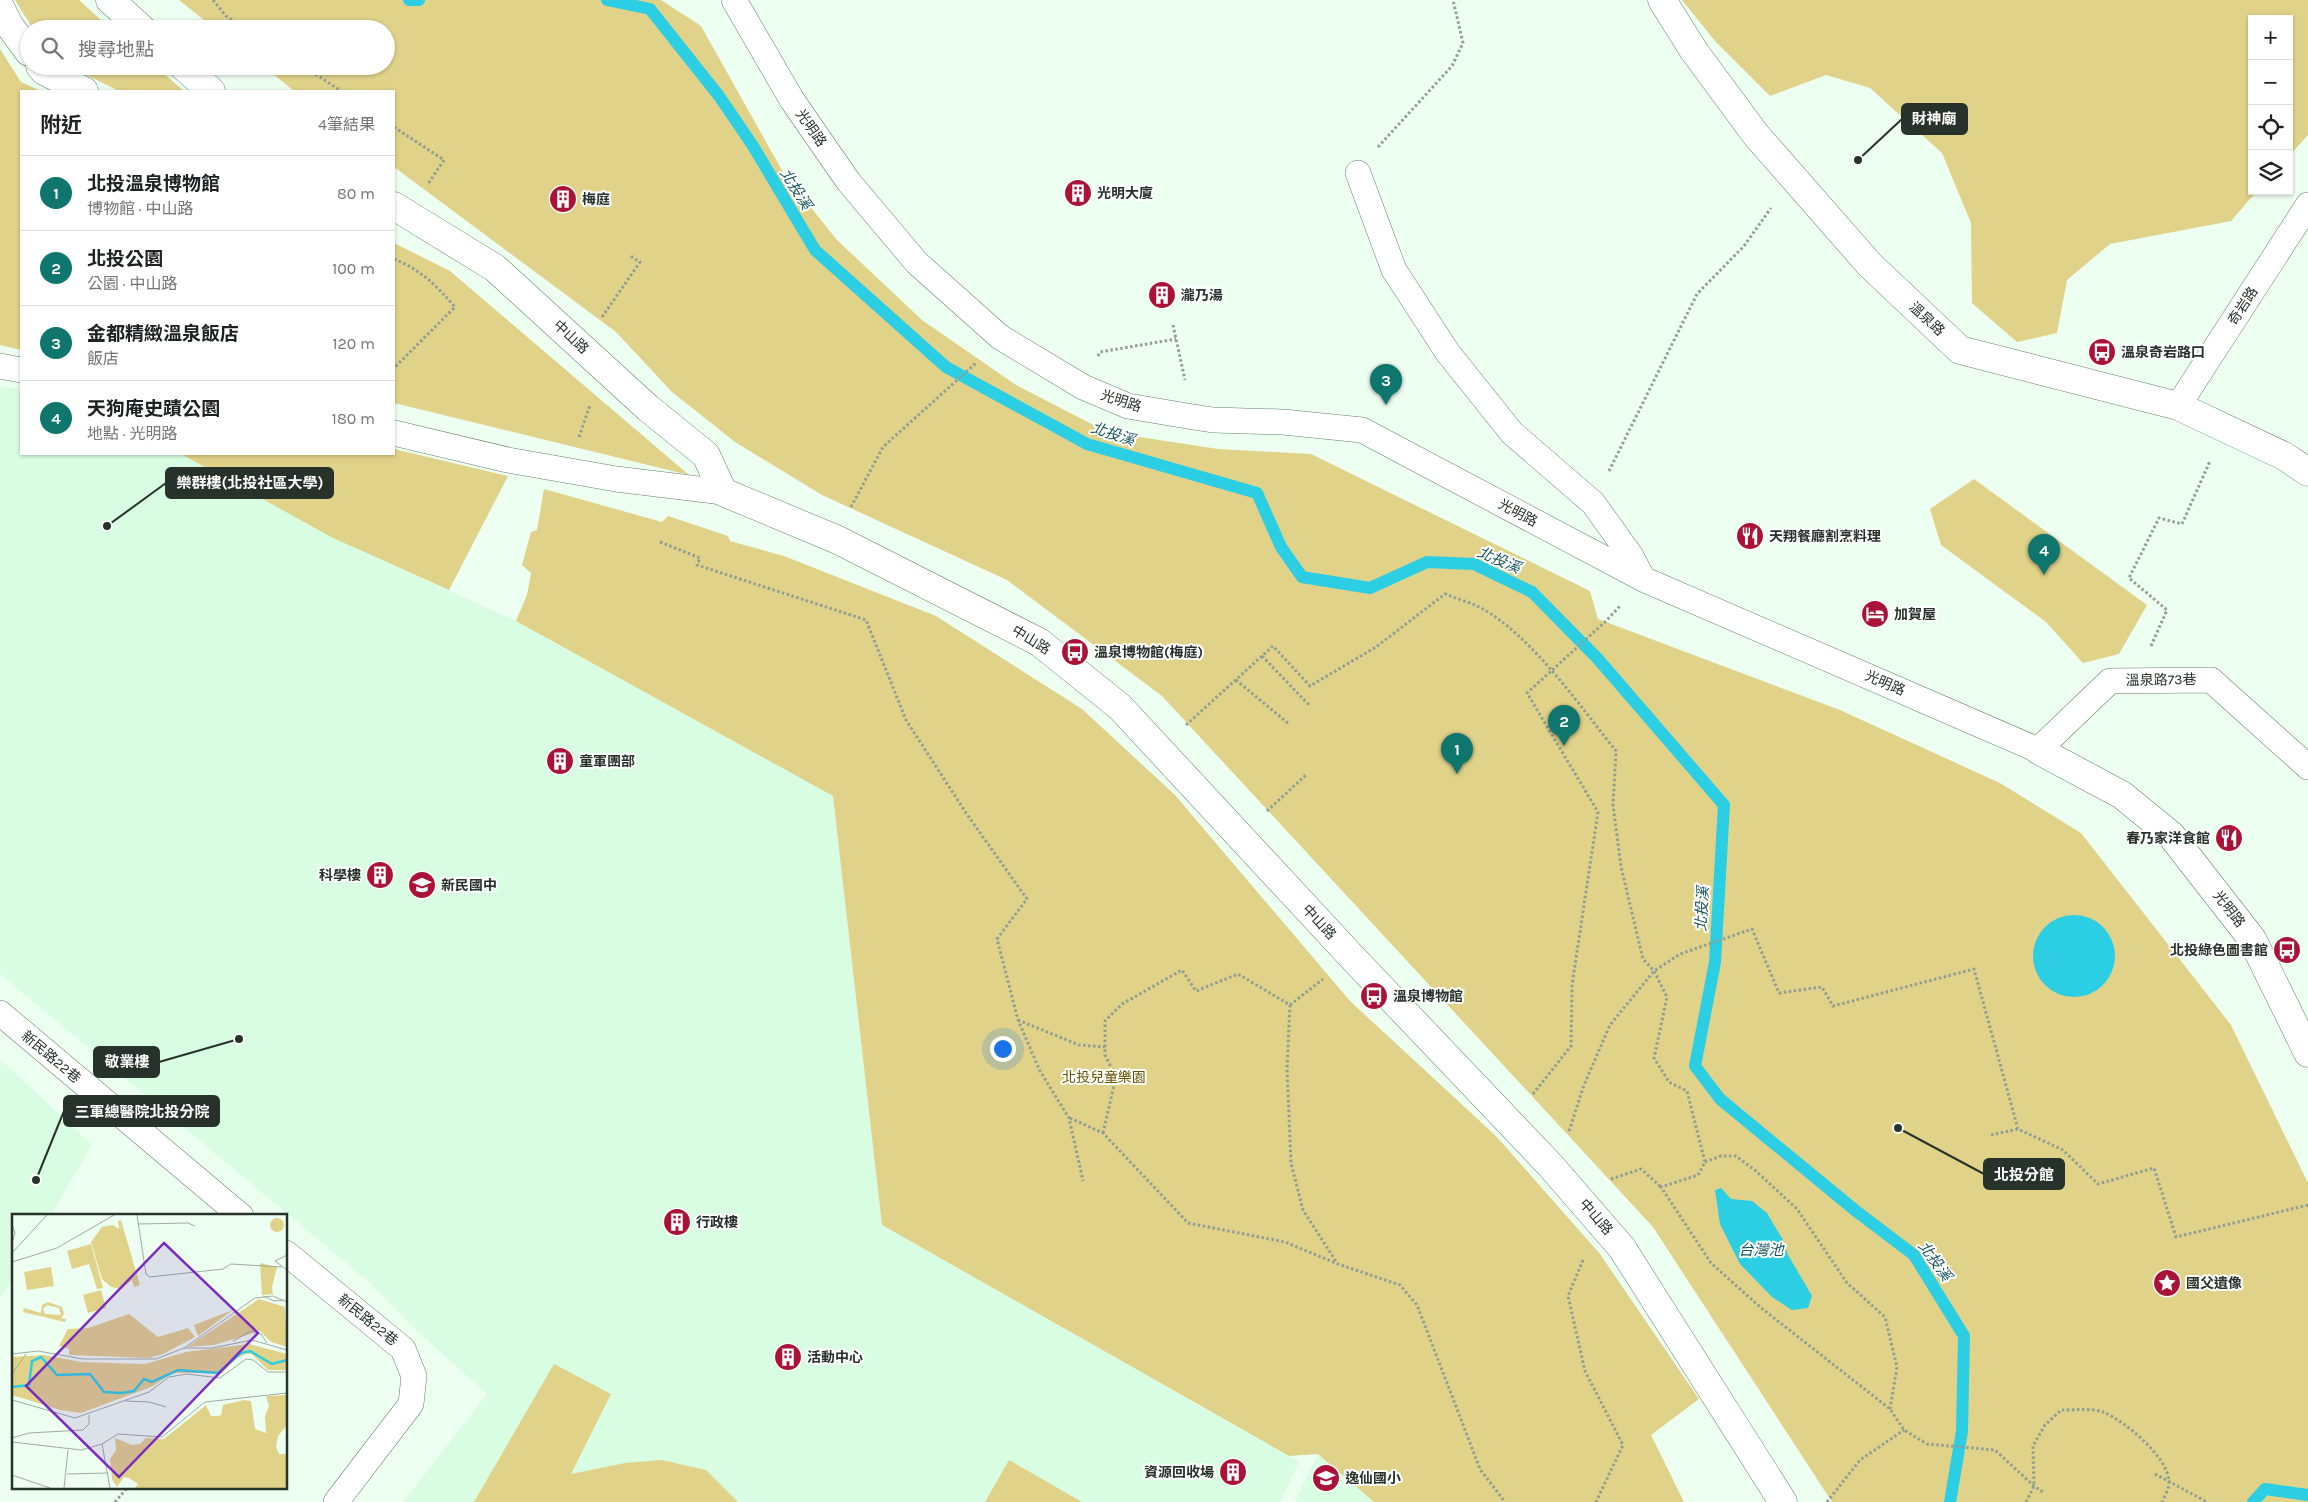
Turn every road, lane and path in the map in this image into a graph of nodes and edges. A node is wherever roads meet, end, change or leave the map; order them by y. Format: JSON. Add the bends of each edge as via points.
{"nodes":[{"id":1,"x":110,"y":0,"type":"edge"},
{"id":2,"x":213,"y":0,"type":"edge"},
{"id":3,"x":734,"y":0,"type":"edge"},
{"id":4,"x":1453,"y":0,"type":"edge"},
{"id":5,"x":1662,"y":0,"type":"edge"},
{"id":6,"x":0,"y":6,"type":"edge"},
{"id":7,"x":132,"y":20,"type":"edge"},
{"id":8,"x":232,"y":20,"type":"edge"},
{"id":9,"x":20,"y":40,"type":"edge"},
{"id":10,"x":52,"y":75,"type":"edge"},
{"id":11,"x":193,"y":75,"type":"edge"},
{"id":12,"x":316,"y":75,"type":"edge"},
{"id":13,"x":82,"y":90,"type":"edge"},
{"id":14,"x":210,"y":90,"type":"edge"},
{"id":15,"x":339,"y":90,"type":"edge"},
{"id":16,"x":395,"y":127,"type":"edge"},
{"id":17,"x":1358,"y":173,"type":"joint"},
{"id":18,"x":426,"y":187,"type":"dead end"},
{"id":19,"x":1774,"y":203,"type":"dead end"},
{"id":20,"x":2308,"y":205,"type":"edge"},
{"id":21,"x":395,"y":207,"type":"edge"},
{"id":22,"x":629,"y":255,"type":"dead end"},
{"id":23,"x":395,"y":260,"type":"edge"},
{"id":24,"x":600,"y":320,"type":"dead end"},
{"id":25,"x":1173,"y":325,"type":"dead end"},
{"id":26,"x":1176,"y":339,"type":"junction"},
{"id":27,"x":980,"y":360,"type":"dead end"},
{"id":28,"x":0,"y":366,"type":"edge"},
{"id":29,"x":395,"y":367,"type":"edge"},
{"id":30,"x":20,"y":370,"type":"edge"},
{"id":31,"x":1083,"y":387,"type":"junction"},
{"id":32,"x":593,"y":396,"type":"dead end"},
{"id":33,"x":2178,"y":406,"type":"junction"},
{"id":34,"x":1193,"y":417,"type":"junction"},
{"id":35,"x":2224,"y":428,"type":"junction"},
{"id":36,"x":395,"y":434,"type":"edge"},
{"id":37,"x":571,"y":439,"type":"dead end"},
{"id":38,"x":2308,"y":472,"type":"edge"},
{"id":39,"x":723,"y":492,"type":"junction"},
{"id":40,"x":1593,"y":503,"type":"junction"},
{"id":41,"x":849,"y":512,"type":"dead end"},
{"id":42,"x":660,"y":542,"type":"dead end"},
{"id":43,"x":1643,"y":579,"type":"junction"},
{"id":44,"x":1606,"y":621,"type":"dead end"},
{"id":45,"x":1262,"y":656,"type":"junction"},
{"id":46,"x":1551,"y":670,"type":"junction"},
{"id":47,"x":1236,"y":680,"type":"junction"},
{"id":48,"x":2135,"y":681,"type":"junction"},
{"id":49,"x":1309,"y":705,"type":"dead end"},
{"id":50,"x":1289,"y":724,"type":"dead end"},
{"id":51,"x":1182,"y":728,"type":"dead end"},
{"id":52,"x":2038,"y":750,"type":"junction"},
{"id":53,"x":2308,"y":767,"type":"edge"},
{"id":54,"x":1307,"y":774,"type":"dead end"},
{"id":55,"x":1264,"y":814,"type":"dead end"},
{"id":56,"x":1654,"y":971,"type":"junction"},
{"id":57,"x":0,"y":1013,"type":"edge"},
{"id":58,"x":1018,"y":1020,"type":"junction"},
{"id":59,"x":1105,"y":1048,"type":"junction"},
{"id":60,"x":2308,"y":1054,"type":"edge"},
{"id":61,"x":1531,"y":1096,"type":"dead end"},
{"id":62,"x":1069,"y":1118,"type":"junction"},
{"id":63,"x":2018,"y":1130,"type":"junction"},
{"id":64,"x":1569,"y":1132,"type":"dead end"},
{"id":65,"x":1103,"y":1133,"type":"junction"},
{"id":66,"x":1991,"y":1135,"type":"dead end"},
{"id":67,"x":1705,"y":1162,"type":"junction"},
{"id":68,"x":1610,"y":1179,"type":"dead end"},
{"id":69,"x":1083,"y":1181,"type":"dead end"},
{"id":70,"x":1661,"y":1187,"type":"junction"},
{"id":71,"x":2308,"y":1206,"type":"edge"},
{"id":72,"x":239,"y":1214,"type":"edge"},
{"id":73,"x":1622,"y":1248,"type":"junction"},
{"id":74,"x":288,"y":1255,"type":"edge"},
{"id":75,"x":1338,"y":1264,"type":"junction"},
{"id":76,"x":1890,"y":1409,"type":"junction"},
{"id":77,"x":1904,"y":1430,"type":"junction"},
{"id":78,"x":2155,"y":1474,"type":"dead end"},
{"id":79,"x":2169,"y":1483,"type":"junction"},
{"id":80,"x":2034,"y":1486,"type":"junction"},
{"id":81,"x":125,"y":1490,"type":"edge"},
{"id":82,"x":2043,"y":1492,"type":"dead end"},
{"id":83,"x":115,"y":1502,"type":"edge"},
{"id":84,"x":336,"y":1502,"type":"edge"},
{"id":85,"x":1505,"y":1502,"type":"edge"},
{"id":86,"x":1596,"y":1502,"type":"edge"},
{"id":87,"x":1783,"y":1502,"type":"edge"},
{"id":88,"x":1827,"y":1502,"type":"edge"},
{"id":89,"x":2026,"y":1502,"type":"edge"},
{"id":90,"x":2162,"y":1502,"type":"edge"},
{"id":91,"x":2207,"y":1502,"type":"edge"}],
"edges":[{"from":1,"to":7,"type":"street"},
{"from":2,"to":8,"type":"path"},
{"from":3,"to":31,"type":"lane","name":"光明路","via":[[792,100],[848,182],[917,263],[1000,337]]},
{"from":4,"to":17,"type":"path","via":[[1463,43],[1452,66],[1392,130]]},
{"from":5,"to":33,"type":"street","name":"溫泉路","via":[[1694,51],[1756,135],[1870,265],[1960,350]]},
{"from":6,"to":9,"type":"street"},
{"from":10,"to":13,"type":"street"},
{"from":11,"to":14,"type":"street"},
{"from":12,"to":15,"type":"path"},
{"from":16,"to":18,"type":"path","via":[[444,160]]},
{"from":17,"to":40,"type":"lane","via":[[1394,270],[1448,353],[1512,433]]},
{"from":19,"to":40,"type":"path","via":[[1744,246],[1697,294]]},
{"from":20,"to":33,"type":"lane","name":"奇岩路"},
{"from":21,"to":39,"type":"street","name":"中山路","via":[[495,268],[648,408],[706,455]]},
{"from":22,"to":24,"type":"path","via":[[640,262]]},
{"from":23,"to":29,"type":"path","via":[[434,282],[455,307]]},
{"from":25,"to":26,"type":"path"},
{"from":26,"to":31,"type":"path","via":[[1100,352]]},
{"from":26,"to":34,"type":"path"},
{"from":27,"to":41,"type":"path","via":[[883,446]]},
{"from":28,"to":30,"type":"lane"},
{"from":31,"to":34,"type":"lane","name":"光明路","via":[[1128,406]]},
{"from":32,"to":37,"type":"path","via":[[579,436]]},
{"from":33,"to":35,"type":"street","name":"溫泉路"},
{"from":34,"to":43,"type":"lane","name":"光明路","via":[[1362,430]]},
{"from":35,"to":38,"type":"street","name":"溫泉路","via":[[2284,456]]},
{"from":35,"to":48,"type":"path","via":[[2182,524],[2159,518],[2129,578],[2167,610]]},
{"from":36,"to":39,"type":"lane","name":"中山路","via":[[508,460],[616,479]]},
{"from":39,"to":73,"type":"street","name":"中山路","via":[[838,540],[1039,642],[1120,707],[1550,1165]]},
{"from":40,"to":43,"type":"lane"},
{"from":42,"to":58,"type":"path","via":[[700,558],[697,565],[866,620],[906,720],[1026,899],[997,939]]},
{"from":43,"to":52,"type":"lane","name":"光明路"},
{"from":44,"to":46,"type":"path"},
{"from":45,"to":46,"type":"path","via":[[1273,646],[1310,686],[1376,648],[1445,594],[1481,608],[1509,628]]},
{"from":45,"to":47,"type":"path"},
{"from":45,"to":49,"type":"path"},
{"from":46,"to":56,"type":"path","via":[[1616,751],[1613,805],[1621,867],[1643,959]]},
{"from":46,"to":61,"type":"path","via":[[1527,693],[1598,812],[1572,985],[1571,1046]]},
{"from":47,"to":50,"type":"path"},
{"from":47,"to":51,"type":"path"},
{"from":48,"to":52,"type":"lane","name":"溫泉路73巷","via":[[2110,681]]},
{"from":48,"to":53,"type":"lane","name":"溫泉路73巷","via":[[2211,680]]},
{"from":52,"to":60,"type":"street","name":"光明路","via":[[2122,795],[2171,835],[2252,939]]},
{"from":54,"to":55,"type":"path"},
{"from":56,"to":63,"type":"path","via":[[1680,954],[1752,930],[1779,993],[1822,987],[1832,1006],[1974,969]]},
{"from":56,"to":64,"type":"path","via":[[1610,1024]]},
{"from":56,"to":67,"type":"path","via":[[1667,997],[1654,1058],[1669,1082],[1687,1091]]},
{"from":57,"to":72,"type":"lane","name":"新民路22巷"},
{"from":58,"to":59,"type":"path","via":[[1079,1045]]},
{"from":58,"to":62,"type":"path","via":[[1040,1071]]},
{"from":59,"to":65,"type":"path","via":[[1116,1078]]},
{"from":59,"to":75,"type":"path","via":[[1105,1021],[1122,1004],[1182,970],[1196,991],[1238,974],[1290,1005],[1287,1068],[1291,1163],[1303,1210]]},
{"from":62,"to":65,"type":"path"},
{"from":62,"to":69,"type":"path"},
{"from":63,"to":66,"type":"path"},
{"from":63,"to":71,"type":"path","via":[[2063,1150],[2098,1184],[2154,1168],[2176,1237]]},
{"from":65,"to":75,"type":"path","via":[[1188,1223],[1285,1242]]},
{"from":67,"to":70,"type":"path","via":[[1698,1175]]},
{"from":67,"to":76,"type":"path","via":[[1721,1156],[1736,1156],[1756,1171],[1797,1209],[1847,1283],[1886,1317],[1897,1367]]},
{"from":68,"to":70,"type":"path","via":[[1641,1168]]},
{"from":70,"to":76,"type":"path","via":[[1711,1263],[1760,1307]]},
{"from":73,"to":86,"type":"path","via":[[1588,1248],[1568,1296],[1585,1371],[1622,1445]]},
{"from":73,"to":87,"type":"street","name":"中山路"},
{"from":74,"to":84,"type":"lane","name":"新民路22巷","via":[[403,1349],[414,1376],[411,1404]]},
{"from":75,"to":85,"type":"path","via":[[1400,1285],[1417,1305],[1480,1469]]},
{"from":76,"to":77,"type":"path"},
{"from":77,"to":80,"type":"path","via":[[1927,1444],[1994,1450]]},
{"from":77,"to":88,"type":"path","via":[[1860,1460]]},
{"from":78,"to":79,"type":"path"},
{"from":79,"to":80,"type":"path","via":[[2160,1458],[2136,1433],[2102,1412],[2061,1410],[2046,1425],[2033,1446]]},
{"from":79,"to":90,"type":"path"},
{"from":79,"to":91,"type":"path"},
{"from":80,"to":82,"type":"path"},
{"from":80,"to":89,"type":"path"},
{"from":81,"to":83,"type":"path"}]}
